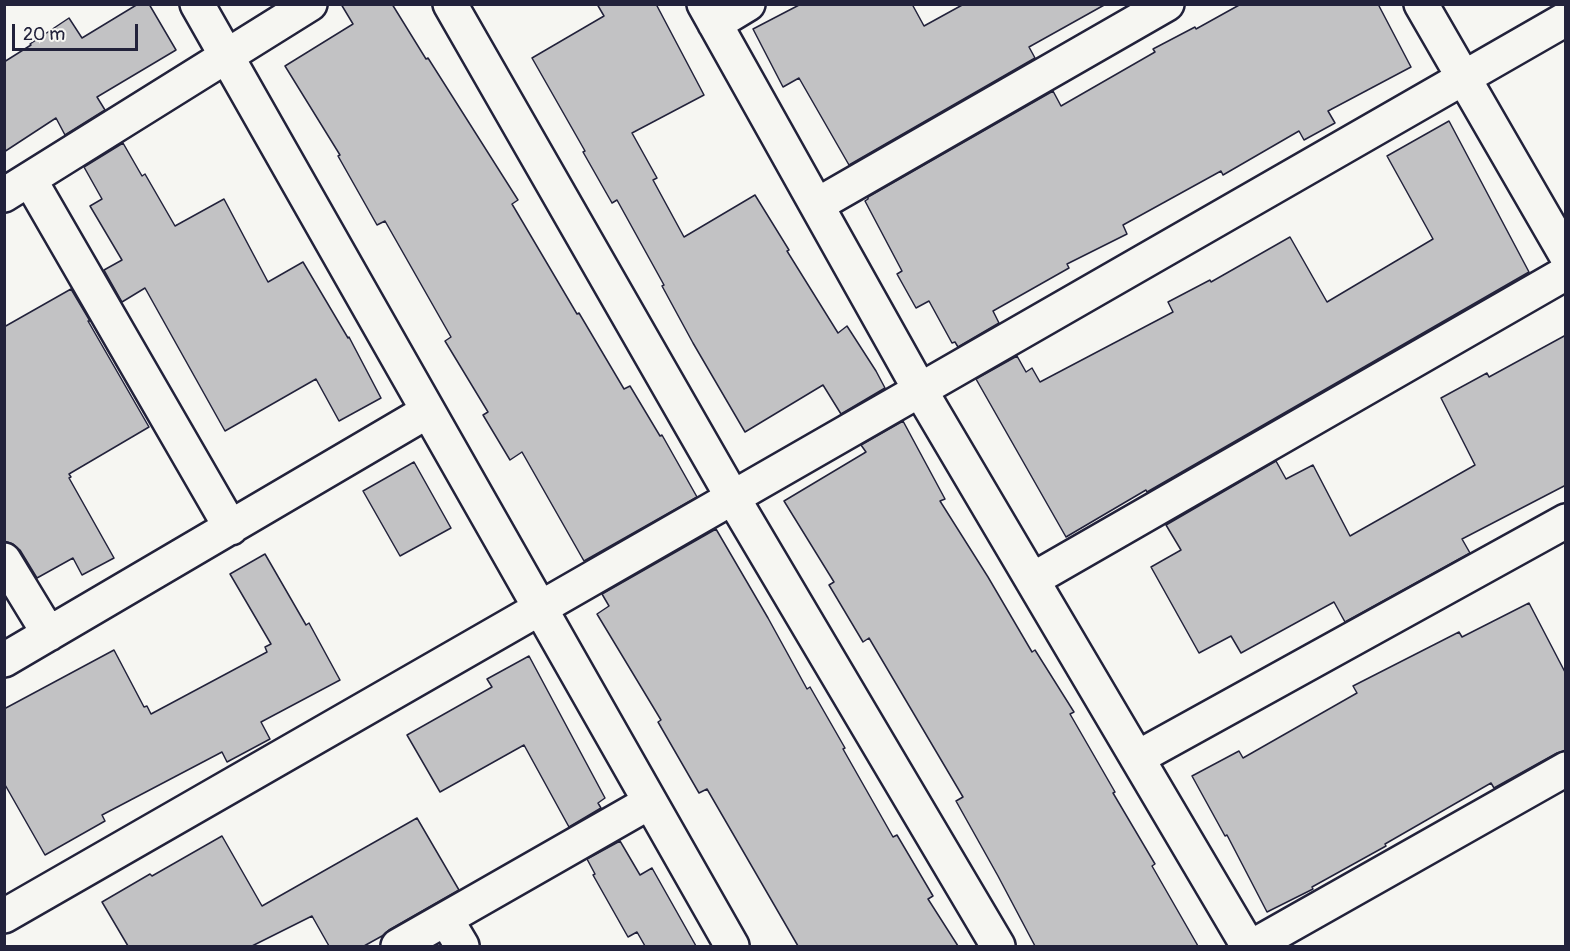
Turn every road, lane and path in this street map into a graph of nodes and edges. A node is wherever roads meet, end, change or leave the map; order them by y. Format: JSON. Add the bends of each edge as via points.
{"nodes":[{"id":1,"x":197,"y":4,"type":"edge"},
{"id":2,"x":310,"y":4,"type":"edge"},
{"id":3,"x":450,"y":4,"type":"edge"},
{"id":4,"x":748,"y":4,"type":"edge"},
{"id":5,"x":1167,"y":4,"type":"edge"},
{"id":6,"x":1421,"y":4,"type":"edge"},
{"id":7,"x":710,"y":14,"type":"edge"},
{"id":8,"x":1566,"y":19,"type":"edge"},
{"id":9,"x":226,"y":56,"type":"junction"},
{"id":10,"x":1463,"y":77,"type":"junction"},
{"id":11,"x":17,"y":187,"type":"edge"},
{"id":12,"x":817,"y":205,"type":"junction"},
{"id":13,"x":1566,"y":255,"type":"edge"},
{"id":14,"x":1566,"y":273,"type":"edge"},
{"id":15,"x":920,"y":390,"type":"junction"},
{"id":16,"x":428,"y":411,"type":"junction"},
{"id":17,"x":733,"y":498,"type":"junction"},
{"id":18,"x":1566,"y":521,"type":"edge"},
{"id":19,"x":231,"y":528,"type":"junction"},
{"id":20,"x":4,"y":560,"type":"edge"},
{"id":21,"x":1032,"y":580,"type":"junction"},
{"id":22,"x":540,"y":608,"type":"junction"},
{"id":23,"x":49,"y":634,"type":"junction"},
{"id":24,"x":4,"y":660,"type":"edge"},
{"id":25,"x":1137,"y":758,"type":"junction"},
{"id":26,"x":1566,"y":769,"type":"edge"},
{"id":27,"x":650,"y":802,"type":"junction"},
{"id":28,"x":4,"y":916,"type":"edge"},
{"id":29,"x":446,"y":919,"type":"junction"},
{"id":30,"x":398,"y":946,"type":"edge"},
{"id":31,"x":462,"y":946,"type":"edge"},
{"id":32,"x":732,"y":946,"type":"edge"},
{"id":33,"x":998,"y":946,"type":"edge"},
{"id":34,"x":1248,"y":946,"type":"edge"},
{"id":35,"x":1253,"y":946,"type":"edge"}],
"edges":[{"from":1,"to":9,"type":"street"},
{"from":2,"to":9,"type":"street"},
{"from":3,"to":17,"type":"street"},
{"from":4,"to":7,"type":"street"},
{"from":5,"to":12,"type":"street"},
{"from":6,"to":10,"type":"street"},
{"from":7,"to":12,"type":"street"},
{"from":8,"to":10,"type":"street"},
{"from":9,"to":11,"type":"street"},
{"from":9,"to":16,"type":"street"},
{"from":10,"to":13,"type":"street"},
{"from":10,"to":15,"type":"street"},
{"from":11,"to":19,"type":"street"},
{"from":12,"to":15,"type":"street"},
{"from":14,"to":21,"type":"street"},
{"from":15,"to":17,"type":"street"},
{"from":15,"to":21,"type":"street"},
{"from":16,"to":19,"type":"street"},
{"from":16,"to":22,"type":"street"},
{"from":17,"to":22,"type":"street"},
{"from":17,"to":33,"type":"street"},
{"from":18,"to":25,"type":"street"},
{"from":19,"to":23,"type":"street"},
{"from":20,"to":23,"type":"street"},
{"from":21,"to":25,"type":"street"},
{"from":22,"to":27,"type":"street"},
{"from":22,"to":28,"type":"street"},
{"from":23,"to":24,"type":"street"},
{"from":25,"to":34,"type":"street"},
{"from":26,"to":35,"type":"street"},
{"from":27,"to":29,"type":"street"},
{"from":27,"to":32,"type":"street"},
{"from":29,"to":30,"type":"street"},
{"from":29,"to":31,"type":"street"}]}
